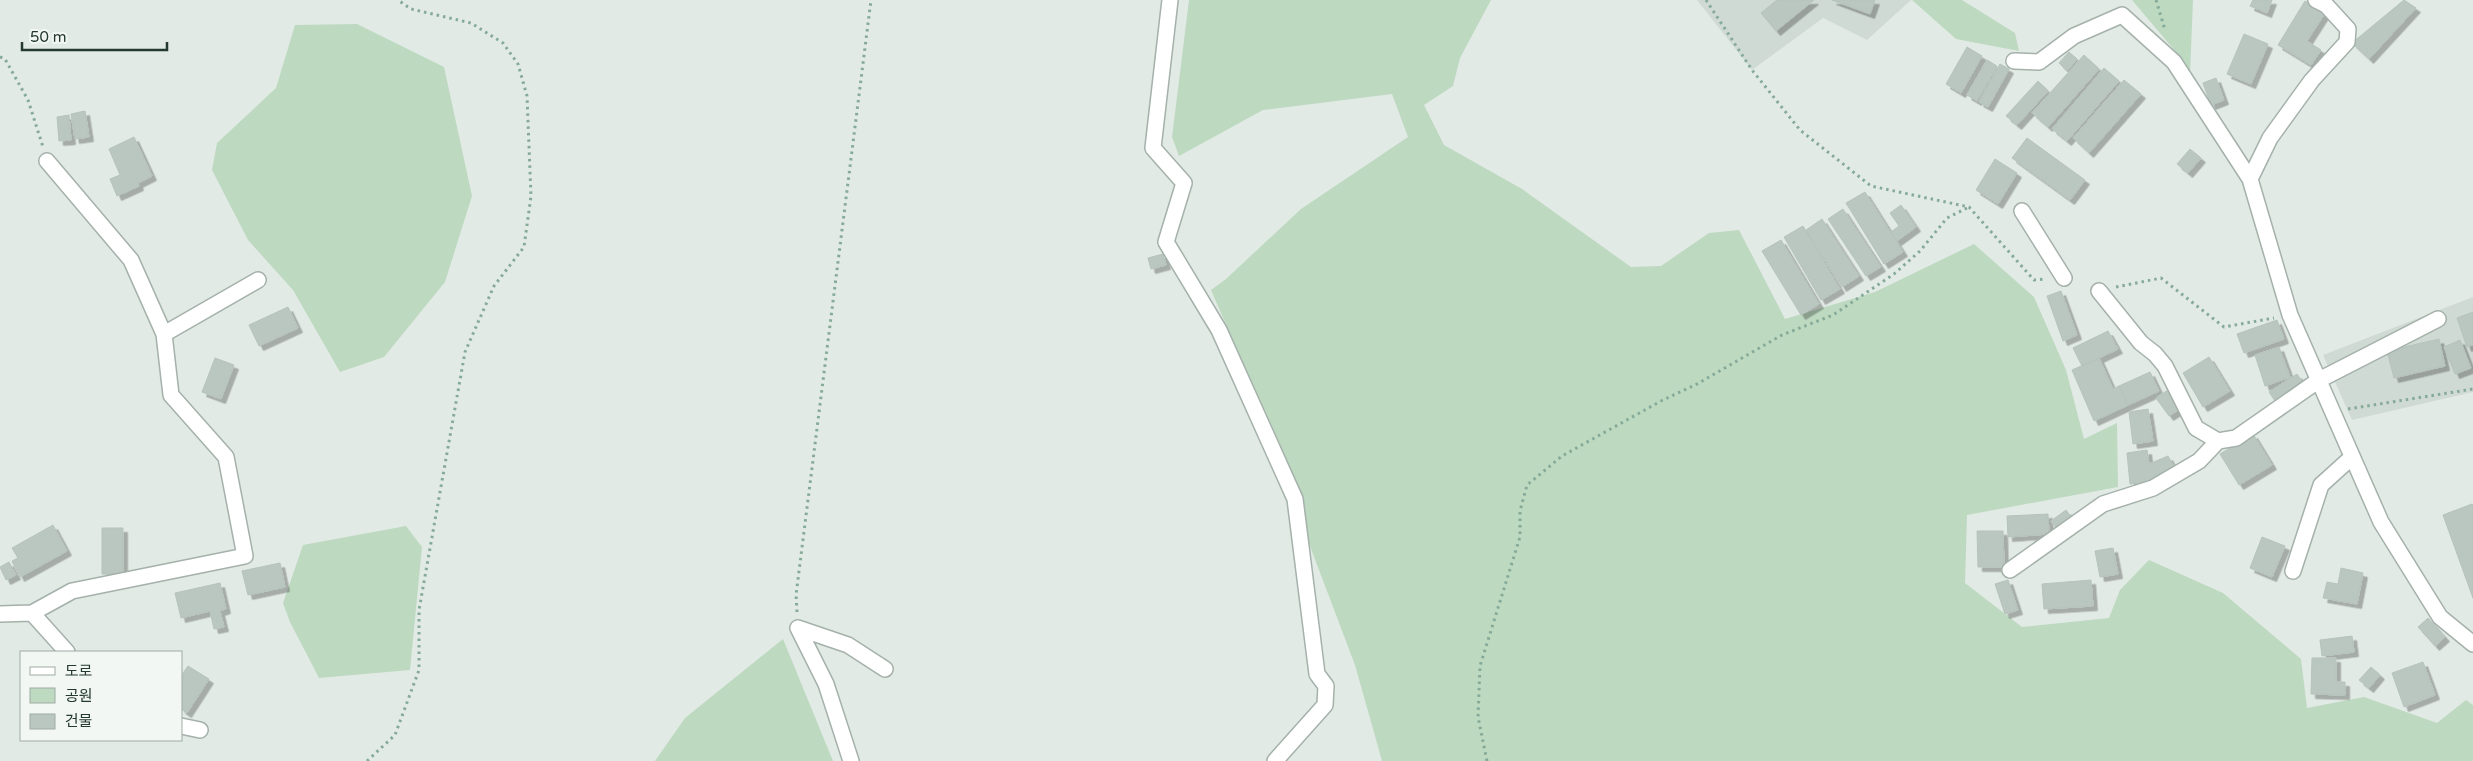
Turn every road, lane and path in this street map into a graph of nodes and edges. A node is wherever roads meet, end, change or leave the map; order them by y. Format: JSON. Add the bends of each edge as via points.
{"nodes":[{"id":1,"x":398,"y":0,"type":"edge"},
{"id":2,"x":871,"y":0,"type":"edge"},
{"id":3,"x":1170,"y":0,"type":"edge"},
{"id":4,"x":1706,"y":0,"type":"edge"},
{"id":5,"x":2316,"y":0,"type":"edge"},
{"id":6,"x":0,"y":57,"type":"edge"},
{"id":7,"x":2014,"y":61,"type":"dead end"},
{"id":8,"x":47,"y":161,"type":"joint"},
{"id":9,"x":2250,"y":179,"type":"junction"},
{"id":10,"x":1969,"y":207,"type":"junction"},
{"id":11,"x":2022,"y":211,"type":"dead end"},
{"id":12,"x":2064,"y":278,"type":"joint"},
{"id":13,"x":258,"y":280,"type":"dead end"},
{"id":14,"x":2099,"y":291,"type":"joint"},
{"id":15,"x":2290,"y":315,"type":"junction"},
{"id":16,"x":2438,"y":319,"type":"dead end"},
{"id":17,"x":164,"y":334,"type":"junction"},
{"id":18,"x":2318,"y":380,"type":"junction"},
{"id":19,"x":2473,"y":389,"type":"edge"},
{"id":20,"x":2332,"y":411,"type":"junction"},
{"id":21,"x":2218,"y":441,"type":"junction"},
{"id":22,"x":2352,"y":457,"type":"junction"},
{"id":23,"x":2010,"y":570,"type":"dead end"},
{"id":24,"x":2293,"y":571,"type":"dead end"},
{"id":25,"x":32,"y":613,"type":"junction"},
{"id":26,"x":0,"y":614,"type":"edge"},
{"id":27,"x":798,"y":628,"type":"junction"},
{"id":28,"x":2473,"y":644,"type":"edge"},
{"id":29,"x":66,"y":651,"type":"edge"},
{"id":30,"x":885,"y":668,"type":"dead end"},
{"id":31,"x":182,"y":726,"type":"edge"},
{"id":32,"x":200,"y":730,"type":"dead end"},
{"id":33,"x":367,"y":761,"type":"edge"},
{"id":34,"x":851,"y":761,"type":"edge"},
{"id":35,"x":1275,"y":761,"type":"edge"},
{"id":36,"x":1487,"y":761,"type":"edge"}],
"edges":[{"from":1,"to":33,"type":"path","via":[[410,9],[471,22],[502,43],[518,64],[527,96],[531,196],[524,247],[494,286],[465,352],[419,610],[419,670],[395,734]]},
{"from":2,"to":27,"type":"path","via":[[796,595]]},
{"from":3,"to":35,"type":"street","via":[[1153,148],[1184,183],[1166,242],[1219,330],[1295,499],[1317,674],[1326,686],[1325,705]]},
{"from":4,"to":10,"type":"path","via":[[1752,70],[1800,130],[1871,186]]},
{"from":5,"to":9,"type":"street","via":[[2326,5],[2348,29],[2347,42],[2312,80],[2270,138]]},
{"from":6,"to":8,"type":"path","via":[[5,59],[28,100]]},
{"from":7,"to":9,"type":"street","via":[[2040,62],[2074,36],[2122,15],[2174,62]]},
{"from":8,"to":17,"type":"street","via":[[131,260]]},
{"from":9,"to":15,"type":"street"},
{"from":10,"to":12,"type":"path","via":[[2034,280]]},
{"from":10,"to":36,"type":"path","via":[[1947,218],[1920,251],[1894,274],[1833,315],[1782,336],[1661,401],[1562,456],[1526,485],[1520,511],[1520,537],[1480,666],[1478,717]]},
{"from":11,"to":12,"type":"street"},
{"from":13,"to":17,"type":"street"},
{"from":14,"to":15,"type":"path","via":[[2161,278],[2224,327]]},
{"from":14,"to":21,"type":"street","via":[[2141,343],[2165,366],[2196,428]]},
{"from":15,"to":18,"type":"street"},
{"from":16,"to":18,"type":"street"},
{"from":17,"to":25,"type":"street","via":[[171,395],[226,457],[244,556],[72,591]]},
{"from":18,"to":20,"type":"street"},
{"from":18,"to":21,"type":"street","via":[[2236,438]]},
{"from":19,"to":20,"type":"path"},
{"from":20,"to":22,"type":"street"},
{"from":21,"to":23,"type":"street","via":[[2198,461],[2153,488],[2103,504]]},
{"from":22,"to":24,"type":"street","via":[[2321,485]]},
{"from":22,"to":28,"type":"street","via":[[2381,522],[2440,617]]},
{"from":25,"to":26,"type":"street"},
{"from":25,"to":29,"type":"street"},
{"from":27,"to":30,"type":"street","via":[[848,644]]},
{"from":27,"to":34,"type":"street","via":[[826,684]]},
{"from":31,"to":32,"type":"street"}]}
